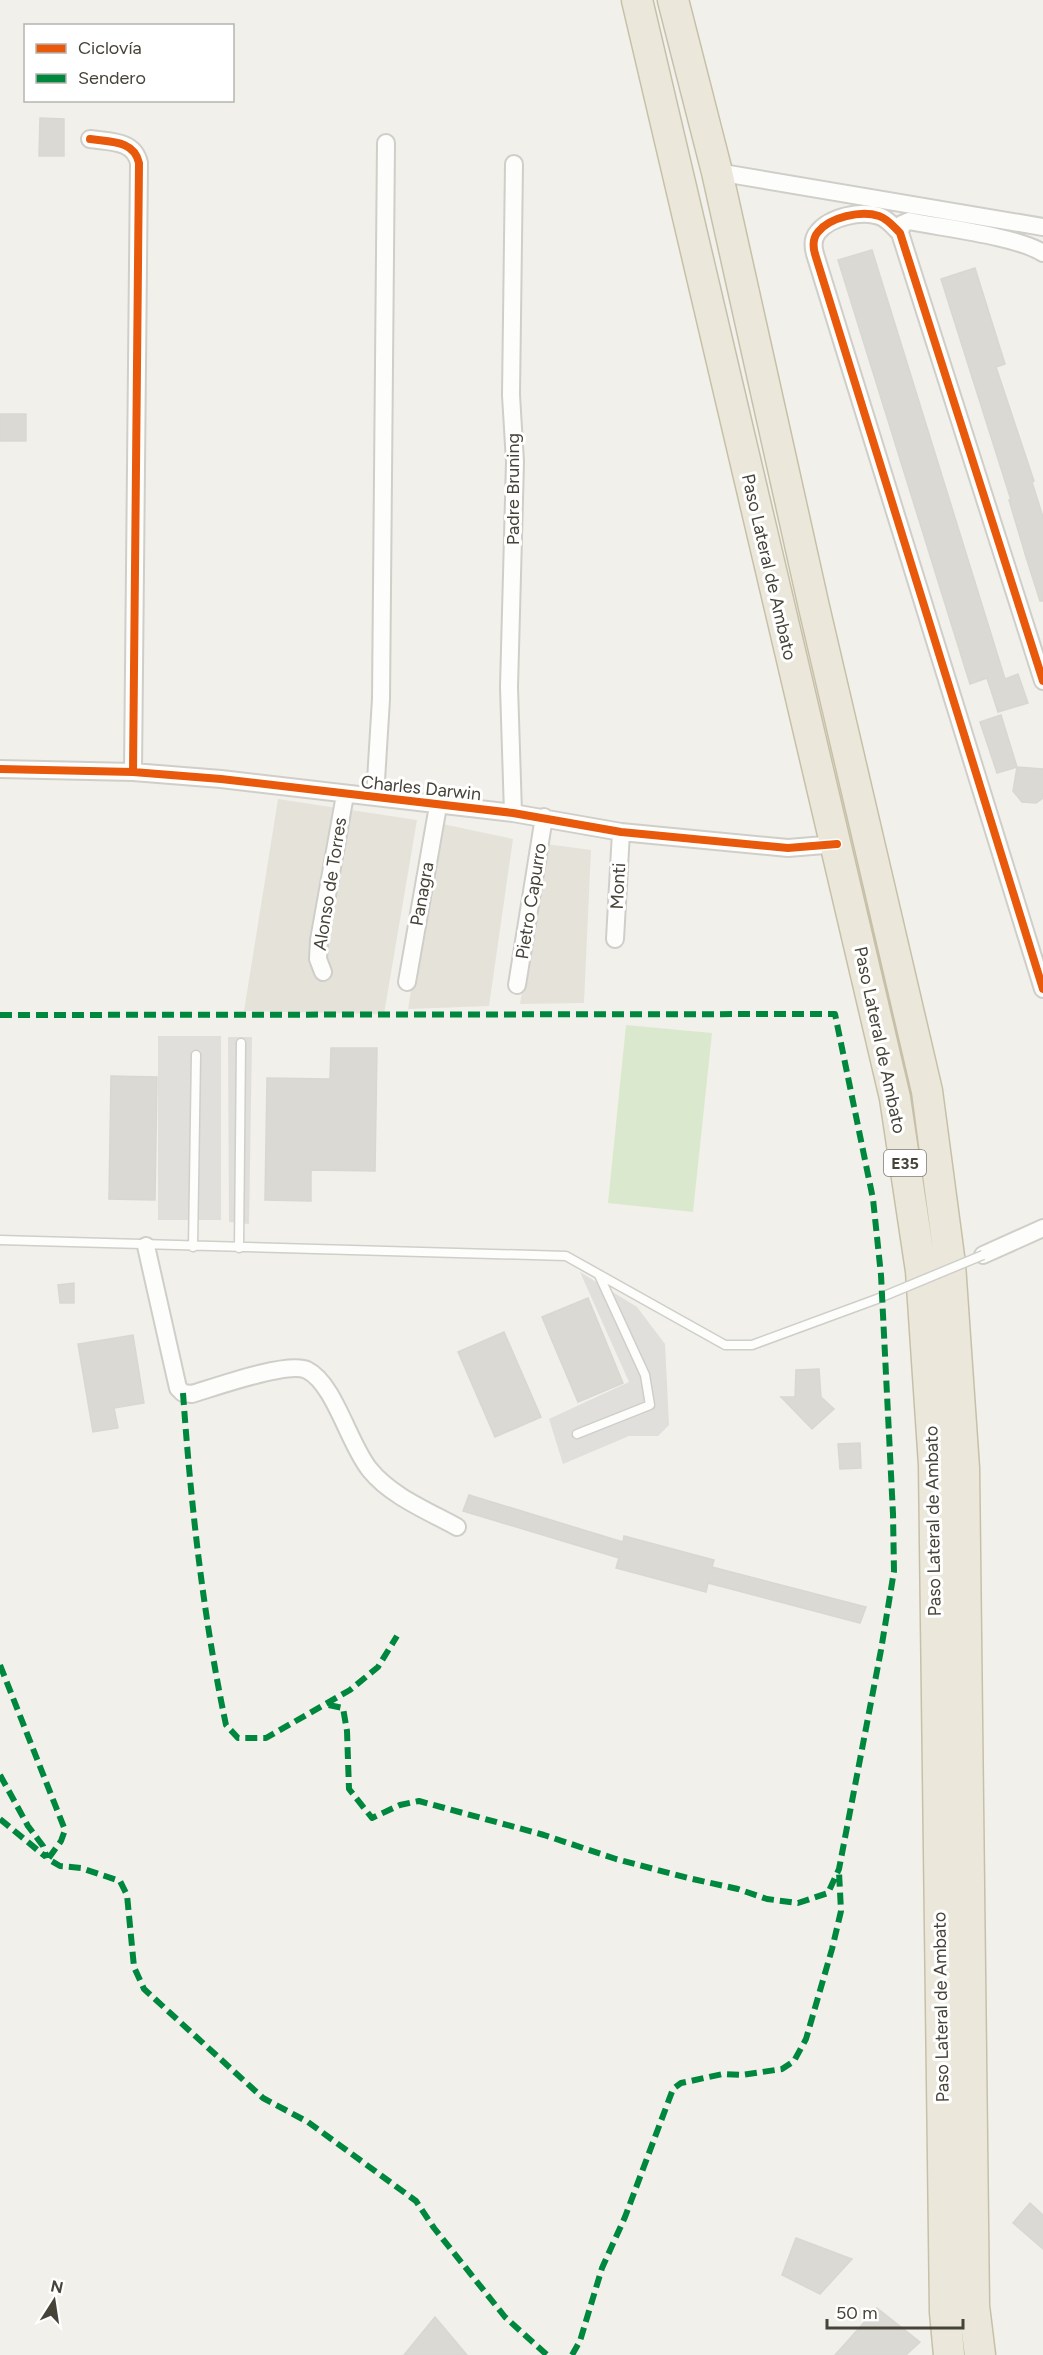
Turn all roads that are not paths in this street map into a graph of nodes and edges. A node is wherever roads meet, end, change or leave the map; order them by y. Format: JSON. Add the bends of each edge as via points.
{"nodes":[{"id":1,"x":636,"y":0,"type":"edge"},
{"id":2,"x":673,"y":0,"type":"edge"},
{"id":3,"x":90,"y":139,"type":"dead end"},
{"id":4,"x":386,"y":143,"type":"dead end"},
{"id":5,"x":514,"y":164,"type":"dead end"},
{"id":6,"x":717,"y":172,"type":"junction"},
{"id":7,"x":1043,"y":226,"type":"edge"},
{"id":8,"x":900,"y":233,"type":"junction"},
{"id":9,"x":1043,"y":253,"type":"edge"},
{"id":10,"x":814,"y":607,"type":"junction"},
{"id":11,"x":780,"y":615,"type":"junction"},
{"id":12,"x":1043,"y":681,"type":"edge"},
{"id":13,"x":0,"y":768,"type":"edge"},
{"id":14,"x":133,"y":772,"type":"junction"},
{"id":15,"x":345,"y":795,"type":"junction"},
{"id":16,"x":375,"y":797,"type":"junction"},
{"id":17,"x":438,"y":806,"type":"junction"},
{"id":18,"x":513,"y":813,"type":"junction"},
{"id":19,"x":544,"y":817,"type":"junction"},
{"id":20,"x":621,"y":832,"type":"junction"},
{"id":21,"x":837,"y":844,"type":"junction"},
{"id":22,"x":615,"y":939,"type":"dead end"},
{"id":23,"x":324,"y":972,"type":"dead end"},
{"id":24,"x":406,"y":982,"type":"dead end"},
{"id":25,"x":517,"y":985,"type":"dead end"},
{"id":26,"x":1043,"y":989,"type":"edge"},
{"id":27,"x":241,"y":1043,"type":"dead end"},
{"id":28,"x":196,"y":1055,"type":"dead end"},
{"id":29,"x":1043,"y":1228,"type":"edge"},
{"id":30,"x":0,"y":1240,"type":"edge"},
{"id":31,"x":146,"y":1246,"type":"junction"},
{"id":32,"x":193,"y":1246,"type":"junction"},
{"id":33,"x":239,"y":1248,"type":"junction"},
{"id":34,"x":983,"y":1255,"type":"joint"},
{"id":35,"x":599,"y":1274,"type":"junction"},
{"id":36,"x":577,"y":1434,"type":"dead end"},
{"id":37,"x":457,"y":1527,"type":"dead end"},
{"id":38,"x":949,"y":2355,"type":"edge"},
{"id":39,"x":980,"y":2355,"type":"edge"}],
"edges":[{"from":1,"to":11,"type":"highway","name":"Paso Lateral de Ambato","number":"E35"},
{"from":2,"to":6,"type":"highway","name":"Paso Lateral de Ambato","number":"E35"},
{"from":3,"to":14,"type":"street","via":[[130,146],[140,163]]},
{"from":4,"to":16,"type":"street","via":[[381,699]]},
{"from":5,"to":18,"type":"street","name":"Padre Bruning","via":[[511,395],[515,462],[509,687]]},
{"from":6,"to":7,"type":"street"},
{"from":6,"to":10,"type":"highway","name":"Paso Lateral de Ambato","number":"E35"},
{"from":8,"to":9,"type":"street","via":[[909,221],[1011,241]]},
{"from":8,"to":12,"type":"street"},
{"from":8,"to":26,"type":"street","via":[[879,216],[848,215],[818,232],[814,254]]},
{"from":10,"to":11,"type":"highway"},
{"from":10,"to":39,"type":"highway","name":"Paso Lateral de Ambato","number":"E35","via":[[927,1091],[950,1263],[964,1468],[974,2306]]},
{"from":11,"to":21,"type":"highway","name":"Paso Lateral de Ambato","number":"E35"},
{"from":13,"to":14,"type":"street","name":"Charles Darwin"},
{"from":14,"to":15,"type":"street","name":"Charles Darwin"},
{"from":15,"to":16,"type":"street","name":"Charles Darwin"},
{"from":15,"to":23,"type":"street","name":"Alonso de Torres","via":[[319,940],[318,959]]},
{"from":16,"to":17,"type":"street","name":"Charles Darwin"},
{"from":17,"to":18,"type":"street","name":"Charles Darwin"},
{"from":17,"to":24,"type":"street","name":"Panagra"},
{"from":18,"to":19,"type":"street","name":"Charles Darwin"},
{"from":19,"to":20,"type":"street","name":"Charles Darwin"},
{"from":19,"to":25,"type":"street","name":"Pietro Capurro"},
{"from":20,"to":21,"type":"street","name":"Charles Darwin","via":[[788,848]]},
{"from":20,"to":22,"type":"street","name":"Monti"},
{"from":21,"to":38,"type":"highway","name":"Paso Lateral de Ambato","number":"E35","via":[[896,1098],[921,1271],[934,1465],[945,2312]]},
{"from":27,"to":33,"type":"lane"},
{"from":28,"to":32,"type":"lane"},
{"from":29,"to":34,"type":"street"},
{"from":30,"to":31,"type":"lane"},
{"from":31,"to":32,"type":"lane"},
{"from":31,"to":37,"type":"street","via":[[178,1388],[183,1393],[192,1394],[285,1368],[306,1370],[323,1383],[368,1468],[384,1485]]},
{"from":32,"to":33,"type":"lane"},
{"from":33,"to":35,"type":"lane","via":[[566,1256]]},
{"from":34,"to":35,"type":"lane","bridge":true,"via":[[752,1345],[725,1345]]},
{"from":35,"to":36,"type":"lane","via":[[645,1375],[650,1406]]}]}
